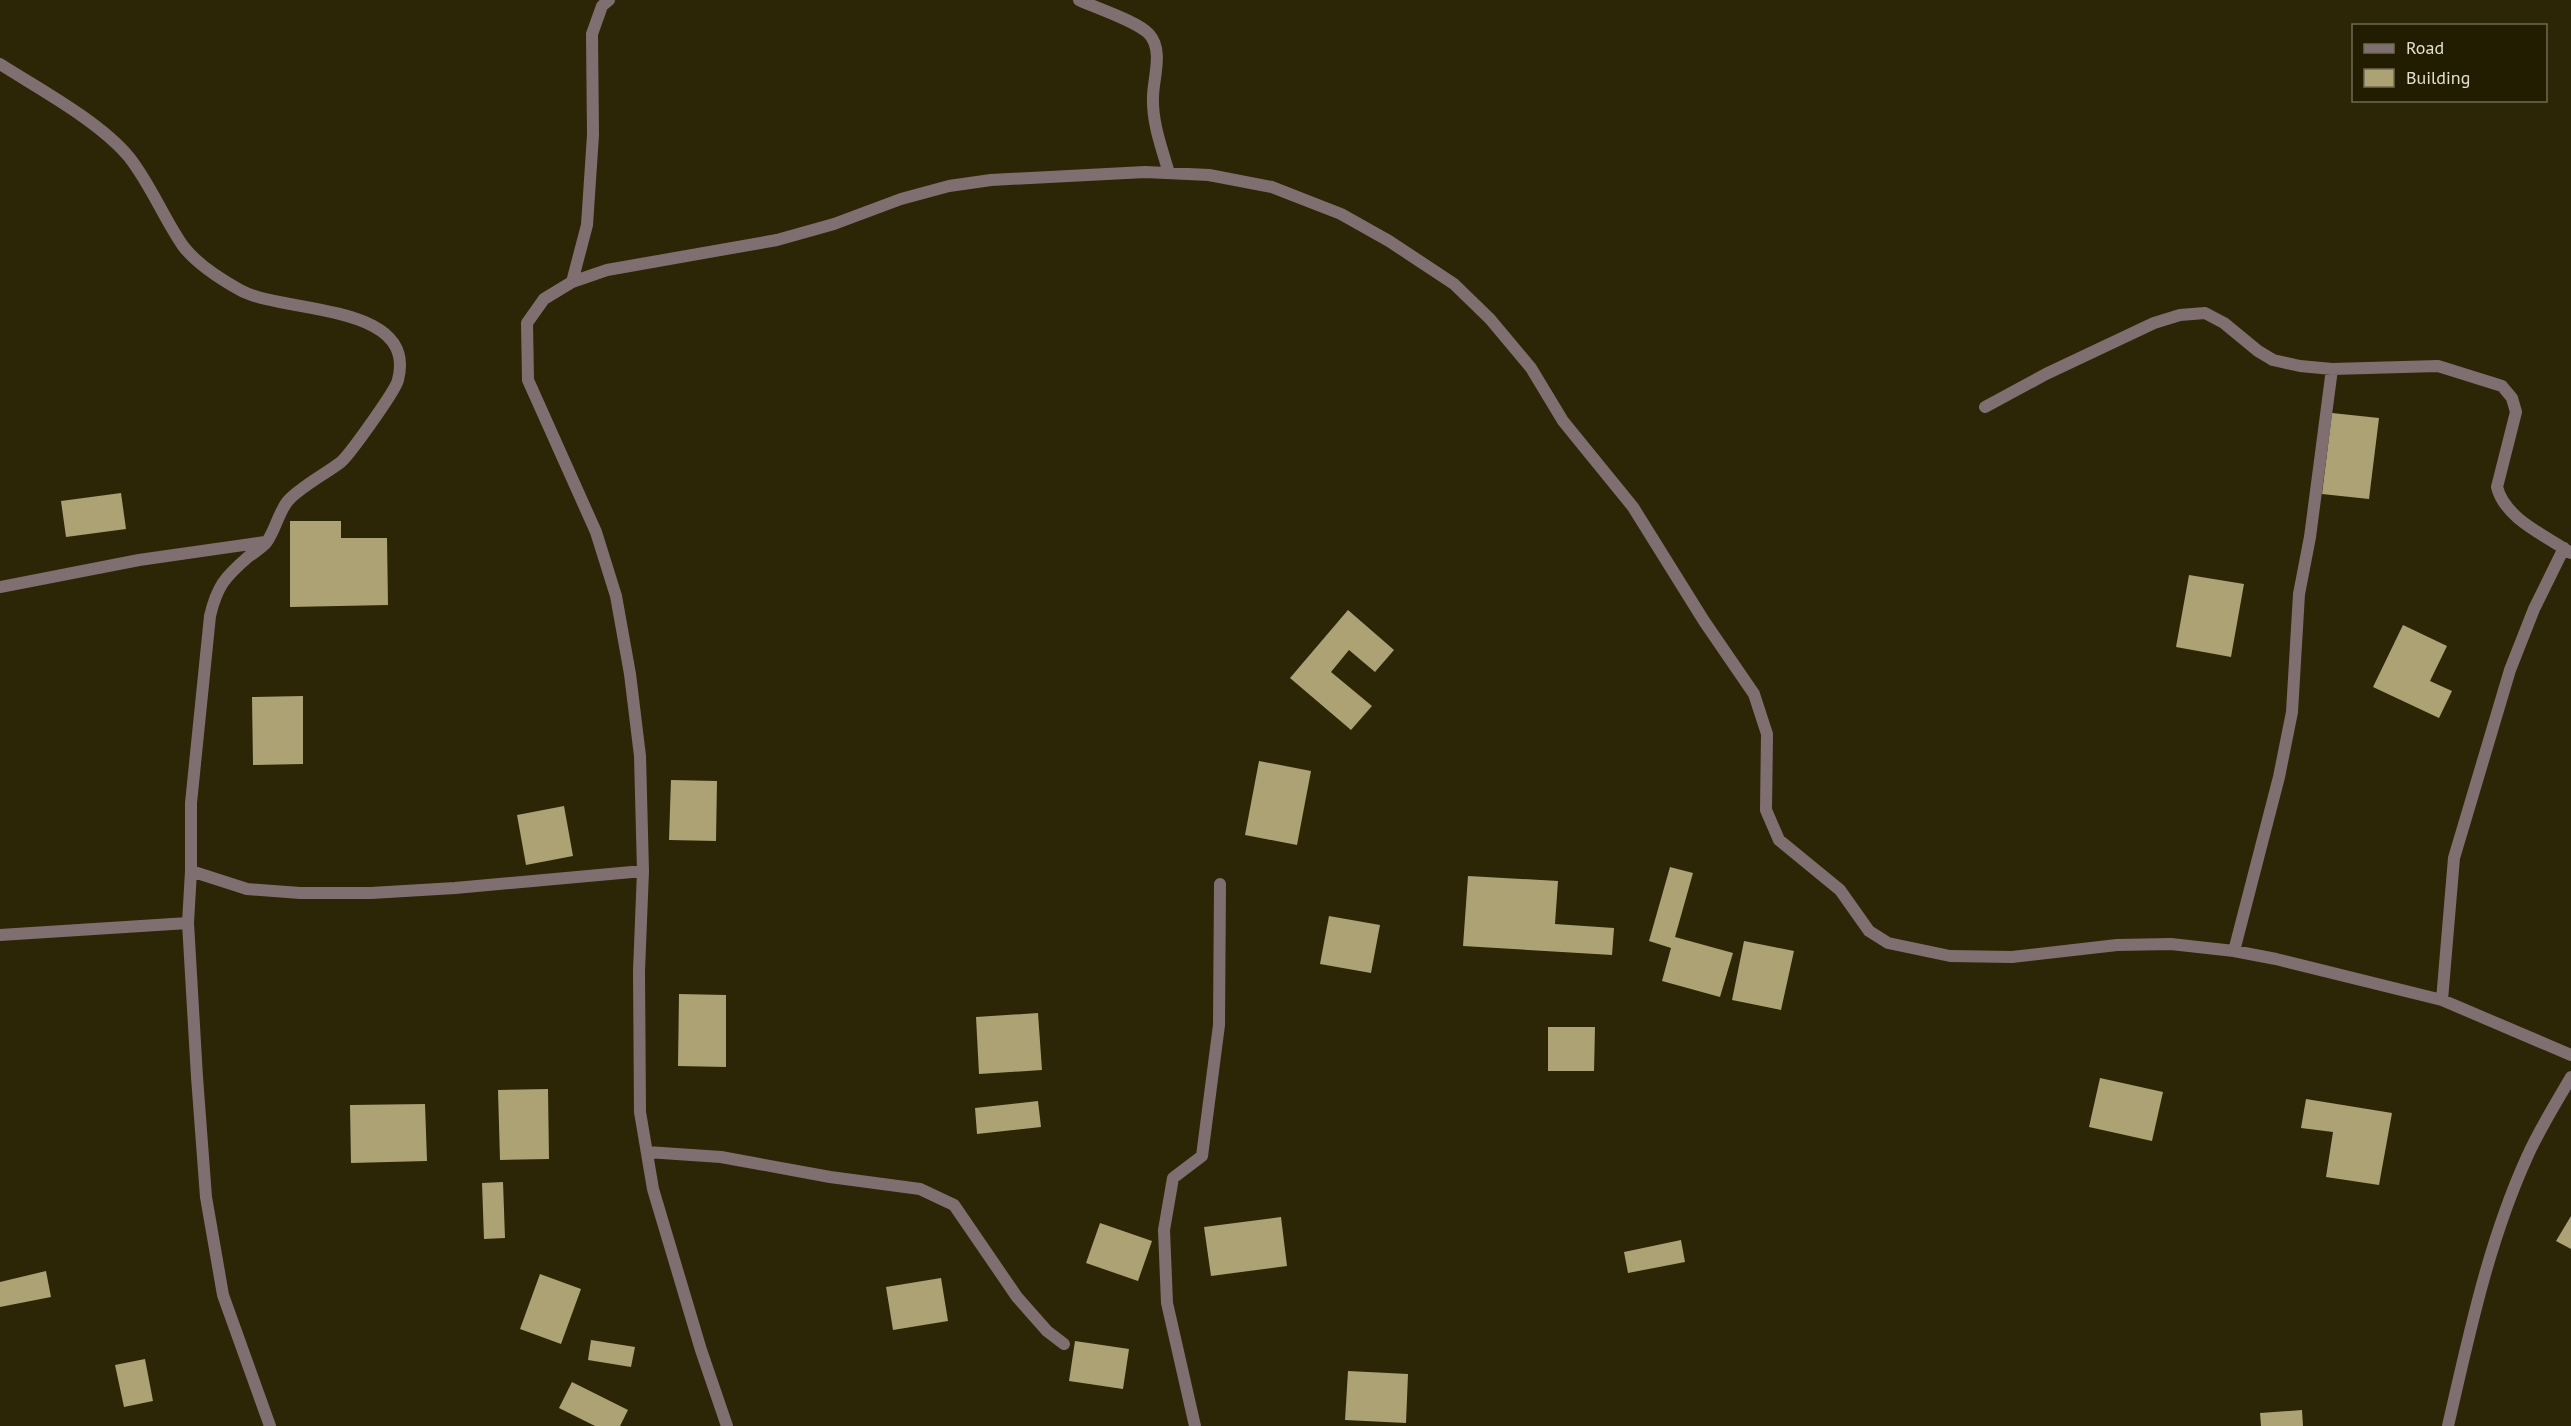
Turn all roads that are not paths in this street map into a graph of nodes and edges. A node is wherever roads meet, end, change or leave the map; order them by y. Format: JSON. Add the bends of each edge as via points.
{"nodes":[{"id":1,"x":609,"y":0,"type":"edge"},
{"id":2,"x":1079,"y":0,"type":"edge"},
{"id":3,"x":0,"y":64,"type":"edge"},
{"id":4,"x":1169,"y":173,"type":"junction"},
{"id":5,"x":572,"y":282,"type":"junction"},
{"id":6,"x":2332,"y":369,"type":"junction"},
{"id":7,"x":1985,"y":407,"type":"dead end"},
{"id":8,"x":266,"y":542,"type":"junction"},
{"id":9,"x":2567,"y":550,"type":"edge"},
{"id":10,"x":0,"y":587,"type":"edge"},
{"id":11,"x":191,"y":871,"type":"junction"},
{"id":12,"x":643,"y":871,"type":"junction"},
{"id":13,"x":1220,"y":884,"type":"dead end"},
{"id":14,"x":188,"y":923,"type":"junction"},
{"id":15,"x":0,"y":935,"type":"edge"},
{"id":16,"x":2234,"y":951,"type":"junction"},
{"id":17,"x":2442,"y":1000,"type":"junction"},
{"id":18,"x":2571,"y":1055,"type":"edge"},
{"id":19,"x":2571,"y":1077,"type":"edge"},
{"id":20,"x":647,"y":1152,"type":"junction"},
{"id":21,"x":1064,"y":1344,"type":"dead end"},
{"id":22,"x":270,"y":1426,"type":"edge"},
{"id":23,"x":727,"y":1426,"type":"edge"},
{"id":24,"x":1195,"y":1426,"type":"edge"},
{"id":25,"x":2448,"y":1426,"type":"edge"}],
"edges":[{"from":1,"to":5,"type":"street","via":[[602,6],[592,34],[593,135],[587,225]]},
{"from":2,"to":4,"type":"street","via":[[1149,34],[1155,47],[1152,98]]},
{"from":3,"to":8,"type":"street","via":[[94,126],[127,155],[150,186],[185,248],[210,270],[260,300],[304,306],[366,322],[385,331],[394,342],[401,364],[398,382],[344,460],[287,501]]},
{"from":4,"to":5,"type":"street","via":[[991,180],[949,186],[777,240],[607,270]]},
{"from":4,"to":16,"type":"street","via":[[1209,175],[1272,187],[1341,214],[1454,284],[1490,319],[1531,368],[1563,421],[1633,507],[1754,694],[1767,734],[1766,810],[1779,840],[1840,890],[1869,931],[1888,943],[1950,956],[2012,957],[2117,945],[2171,944]]},
{"from":5,"to":12,"type":"street","via":[[544,299],[527,323],[528,381],[596,532],[616,596],[640,756]]},
{"from":6,"to":7,"type":"street","via":[[2273,360],[2224,323],[2205,314],[2180,315],[2106,345]]},
{"from":6,"to":9,"type":"street","via":[[2438,366],[2502,386],[2512,398],[2516,412],[2497,487],[2500,500],[2508,510]]},
{"from":6,"to":16,"type":"street","via":[[2299,594],[2292,712]]},
{"from":8,"to":10,"type":"street","via":[[139,560]]},
{"from":8,"to":11,"type":"street","via":[[221,585],[210,616],[190,803]]},
{"from":9,"to":17,"type":"street","via":[[2534,609],[2510,670],[2454,858]]},
{"from":11,"to":12,"type":"street","via":[[248,889],[371,893]]},
{"from":11,"to":14,"type":"street"},
{"from":12,"to":20,"type":"street","via":[[640,1112]]},
{"from":13,"to":24,"type":"street","via":[[1219,1025],[1202,1156],[1173,1178],[1164,1230],[1167,1303]]},
{"from":14,"to":15,"type":"street"},
{"from":14,"to":22,"type":"street","via":[[206,1197],[223,1296]]},
{"from":16,"to":17,"type":"street"},
{"from":17,"to":18,"type":"street"},
{"from":19,"to":25,"type":"street","via":[[2527,1156],[2501,1221],[2472,1320]]},
{"from":20,"to":21,"type":"street","via":[[721,1157],[920,1189],[954,1206],[1017,1297]]},
{"from":20,"to":23,"type":"street","via":[[672,1256]]}]}
